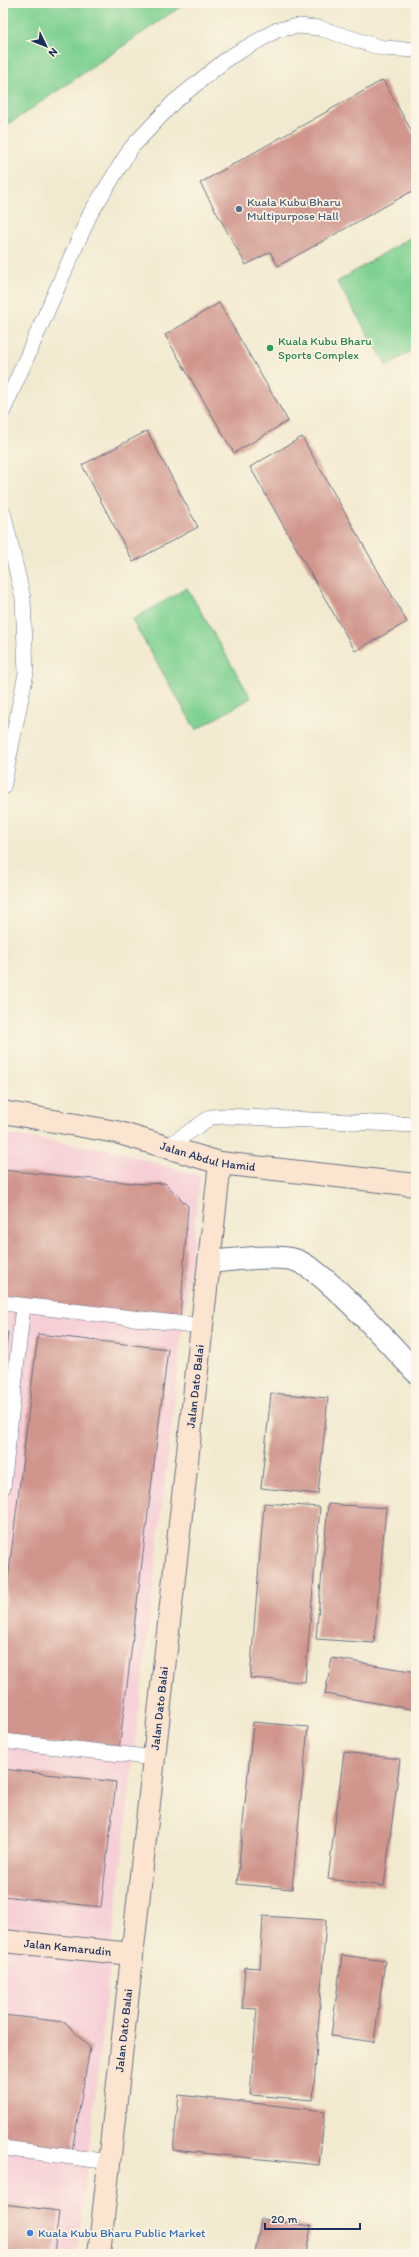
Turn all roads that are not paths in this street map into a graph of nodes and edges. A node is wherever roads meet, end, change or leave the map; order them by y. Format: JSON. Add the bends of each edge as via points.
{"nodes":[{"id":1,"x":416,"y":50,"type":"edge"},
{"id":2,"x":3,"y":411,"type":"edge"},
{"id":3,"x":3,"y":512,"type":"edge"},
{"id":4,"x":3,"y":787,"type":"edge"},
{"id":5,"x":3,"y":1112,"type":"edge"},
{"id":6,"x":416,"y":1125,"type":"edge"},
{"id":7,"x":167,"y":1147,"type":"junction"},
{"id":8,"x":220,"y":1163,"type":"junction"},
{"id":9,"x":416,"y":1185,"type":"edge"},
{"id":10,"x":209,"y":1262,"type":"junction"},
{"id":11,"x":3,"y":1303,"type":"edge"},
{"id":12,"x":23,"y":1306,"type":"junction"},
{"id":13,"x":202,"y":1326,"type":"junction"},
{"id":14,"x":416,"y":1372,"type":"edge"},
{"id":15,"x":3,"y":1487,"type":"edge"},
{"id":16,"x":3,"y":1741,"type":"edge"},
{"id":17,"x":156,"y":1758,"type":"junction"},
{"id":18,"x":3,"y":1941,"type":"edge"},
{"id":19,"x":132,"y":1954,"type":"junction"},
{"id":20,"x":3,"y":2148,"type":"edge"},
{"id":21,"x":110,"y":2162,"type":"junction"},
{"id":22,"x":99,"y":2254,"type":"edge"}],
"edges":[{"from":1,"to":2,"type":"lane","via":[[382,48],[319,28],[298,26],[277,30],[228,58],[174,102],[131,148],[90,214]]},
{"from":3,"to":4,"type":"lane","via":[[24,598],[26,673]]},
{"from":5,"to":7,"type":"street","name":"Jalan Abdul Hamid","via":[[116,1132]]},
{"from":6,"to":7,"type":"lane","via":[[212,1117]]},
{"from":7,"to":8,"type":"street","name":"Jalan Abdul Hamid"},
{"from":8,"to":9,"type":"street","name":"Jalan Abdul Hamid"},
{"from":8,"to":10,"type":"street","name":"Jalan Dato Balai"},
{"from":10,"to":13,"type":"street","name":"Jalan Dato Balai"},
{"from":10,"to":14,"type":"street","via":[[283,1258],[304,1264],[339,1294]]},
{"from":11,"to":12,"type":"lane"},
{"from":12,"to":13,"type":"lane"},
{"from":12,"to":15,"type":"lane"},
{"from":13,"to":17,"type":"street","name":"Jalan Dato Balai"},
{"from":16,"to":17,"type":"lane"},
{"from":17,"to":19,"type":"street","name":"Jalan Dato Balai"},
{"from":18,"to":19,"type":"street","name":"Jalan Kamarudin"},
{"from":19,"to":21,"type":"street","name":"Jalan Dato Balai"},
{"from":20,"to":21,"type":"lane"},
{"from":21,"to":22,"type":"street","name":"Jalan Dato Balai"}]}
